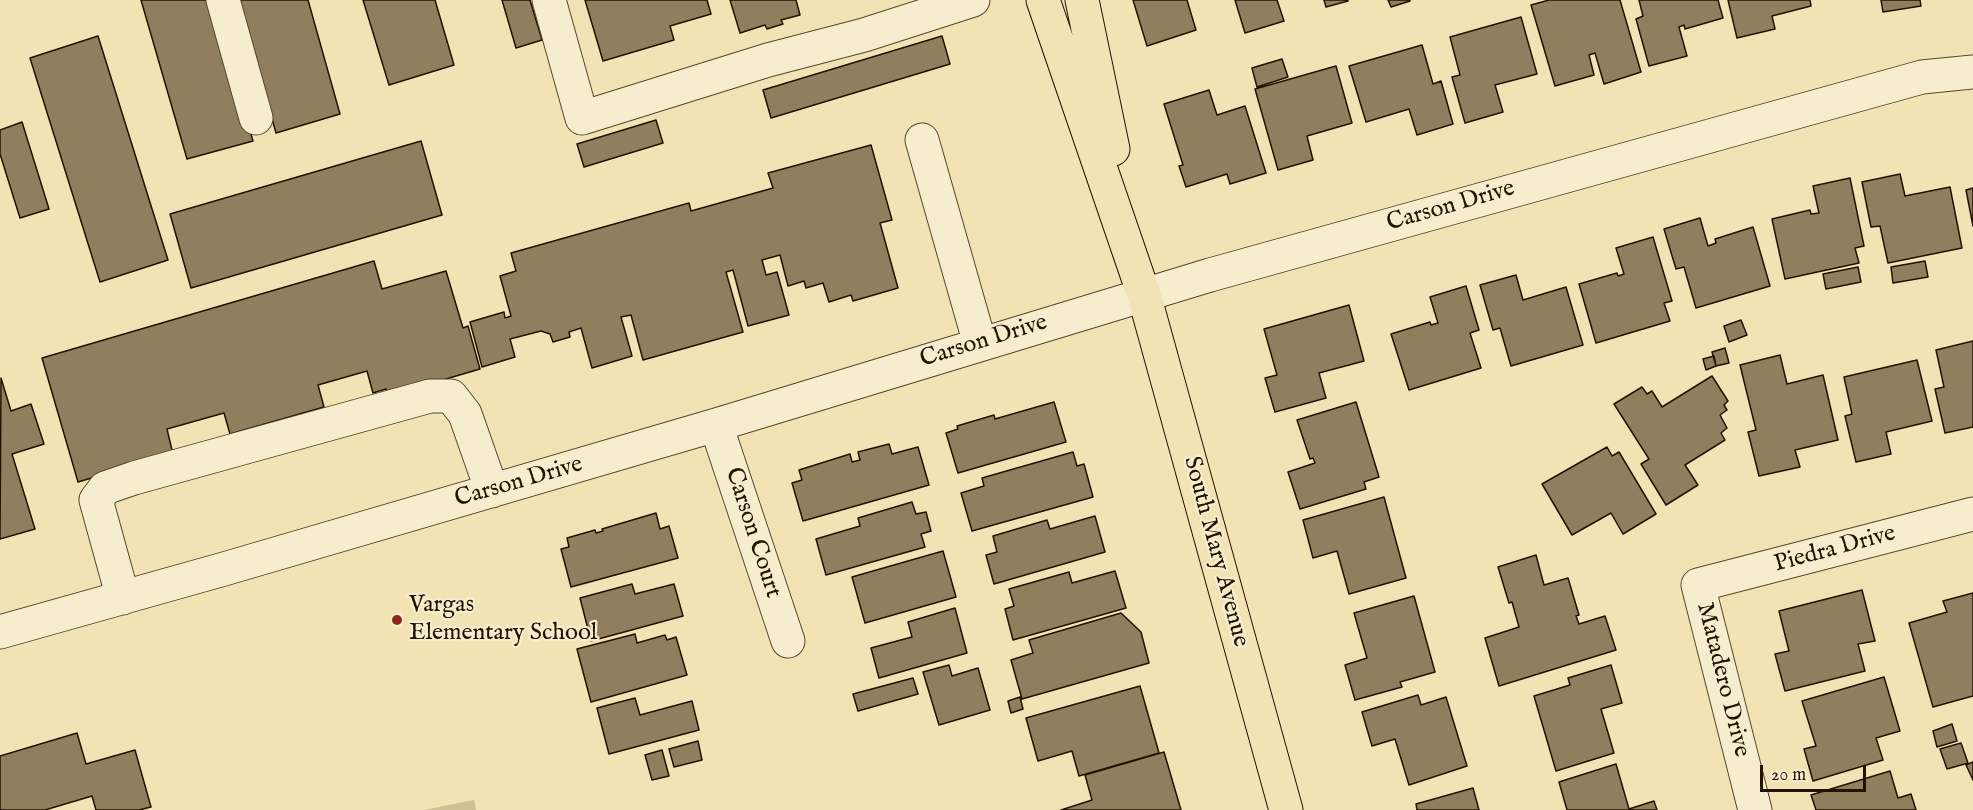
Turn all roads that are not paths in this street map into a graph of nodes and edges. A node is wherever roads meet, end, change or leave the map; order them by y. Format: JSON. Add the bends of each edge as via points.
{"nodes":[{"id":1,"x":223,"y":0,"type":"edge"},
{"id":2,"x":549,"y":0,"type":"edge"},
{"id":3,"x":973,"y":0,"type":"edge"},
{"id":4,"x":1043,"y":0,"type":"edge"},
{"id":5,"x":1082,"y":0,"type":"edge"},
{"id":6,"x":1973,"y":72,"type":"edge"},
{"id":7,"x":256,"y":118,"type":"dead end"},
{"id":8,"x":922,"y":140,"type":"dead end"},
{"id":9,"x":1144,"y":295,"type":"junction"},
{"id":10,"x":980,"y":344,"type":"junction"},
{"id":11,"x":716,"y":425,"type":"junction"},
{"id":12,"x":492,"y":491,"type":"junction"},
{"id":13,"x":1973,"y":514,"type":"edge"},
{"id":14,"x":1698,"y":585,"type":"joint"},
{"id":15,"x":123,"y":598,"type":"junction"},
{"id":16,"x":0,"y":632,"type":"edge"},
{"id":17,"x":788,"y":641,"type":"dead end"},
{"id":18,"x":1286,"y":810,"type":"edge"},
{"id":19,"x":1755,"y":810,"type":"edge"}],
"edges":[{"from":1,"to":7,"type":"street"},
{"from":2,"to":3,"type":"street","via":[[582,118]]},
{"from":4,"to":9,"type":"main road","name":"South Mary Avenue"},
{"from":5,"to":9,"type":"main road","name":"South Mary Avenue"},
{"from":6,"to":9,"type":"street","name":"Carson Drive","via":[[1922,76]]},
{"from":8,"to":10,"type":"street"},
{"from":9,"to":10,"type":"street","name":"Carson Drive"},
{"from":9,"to":18,"type":"main road","name":"South Mary Avenue"},
{"from":10,"to":11,"type":"street","name":"Carson Drive"},
{"from":11,"to":12,"type":"street","name":"Carson Drive"},
{"from":11,"to":17,"type":"street","name":"Carson Court"},
{"from":12,"to":15,"type":"street","name":"Carson Drive"},
{"from":12,"to":15,"type":"street","via":[[465,414],[451,396],[430,396],[134,478],[105,488],[96,500]]},
{"from":13,"to":14,"type":"street","name":"Piedra Drive"},
{"from":14,"to":19,"type":"street","name":"Matadero Drive"},
{"from":15,"to":16,"type":"street","name":"Carson Drive"}]}
